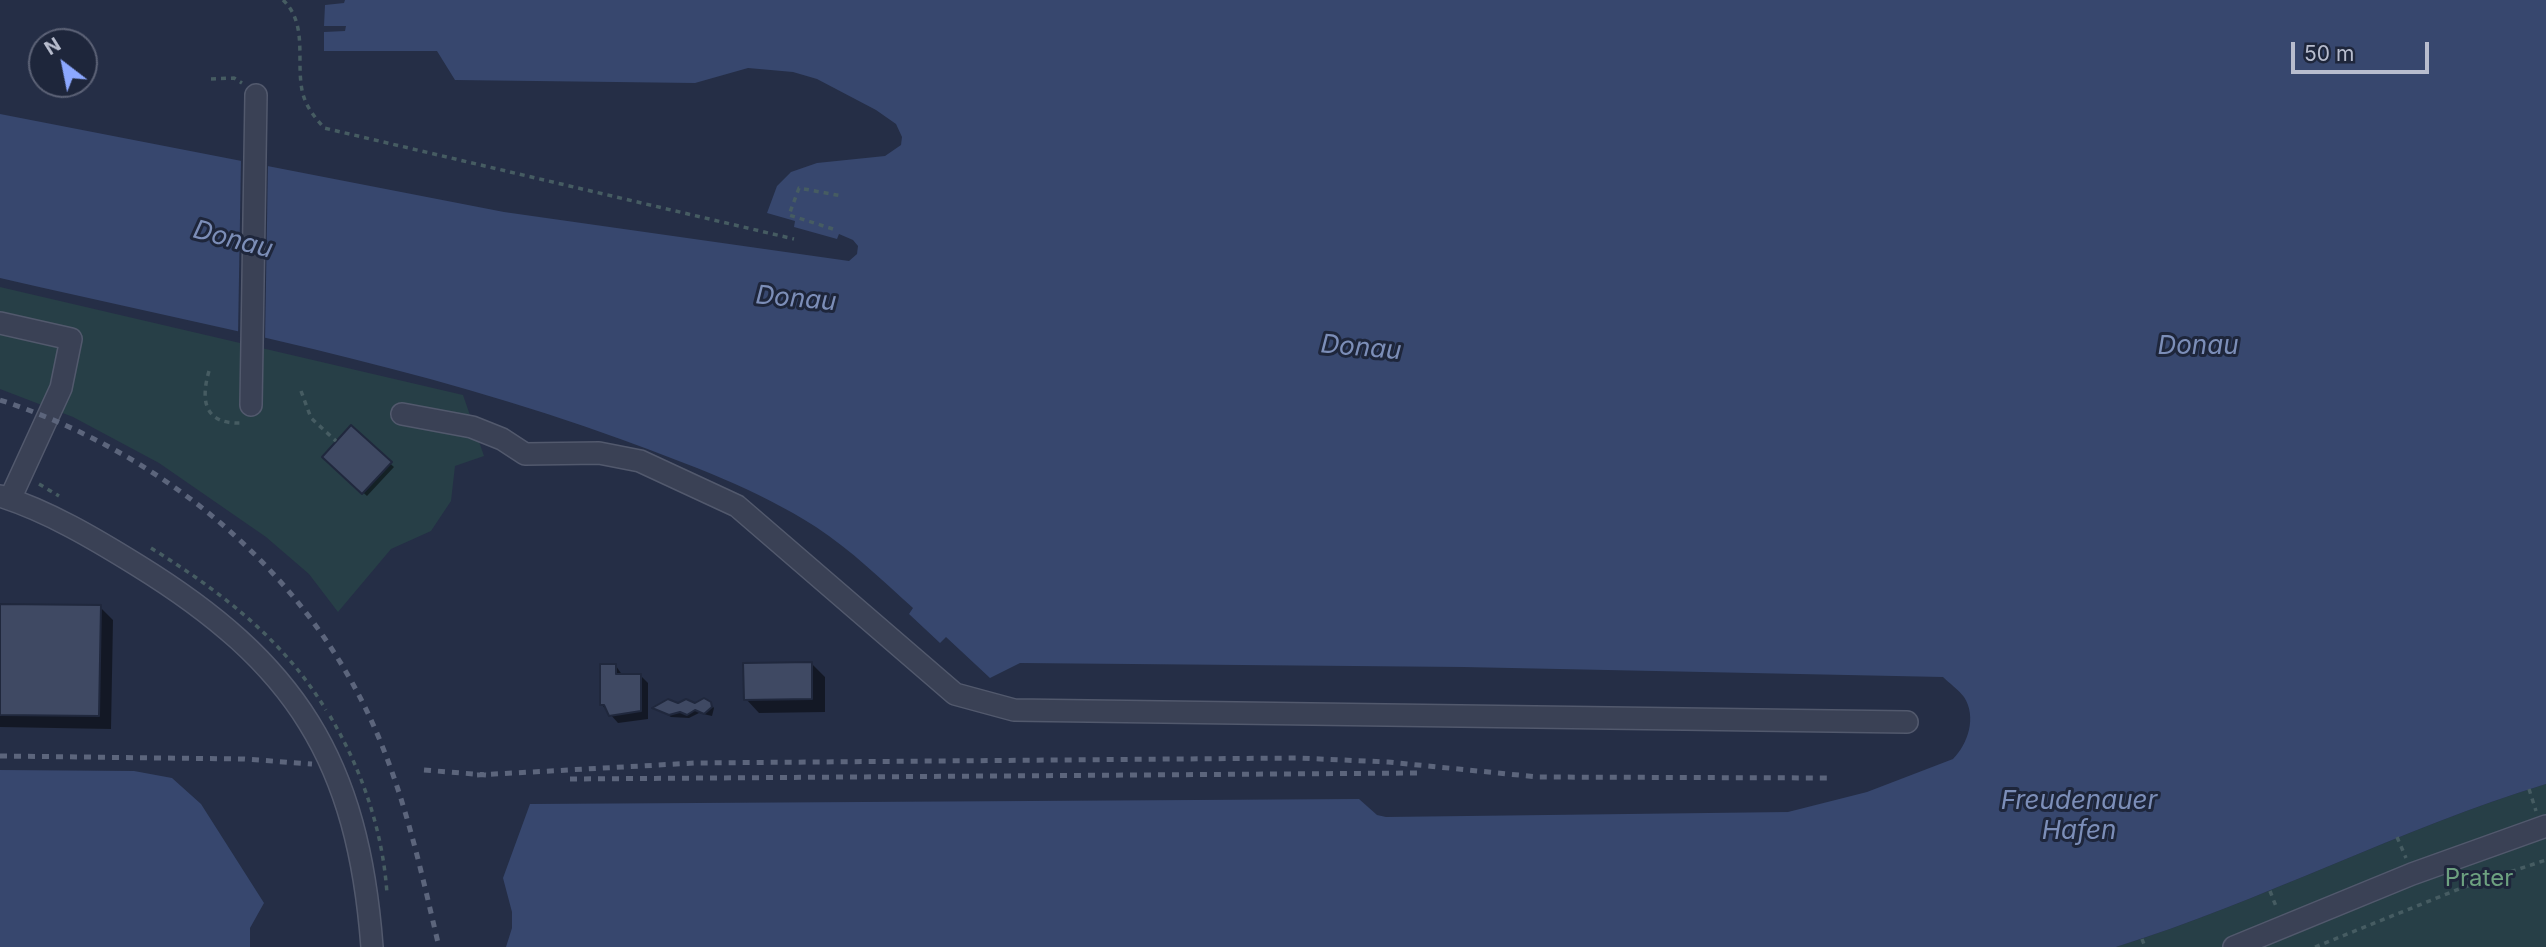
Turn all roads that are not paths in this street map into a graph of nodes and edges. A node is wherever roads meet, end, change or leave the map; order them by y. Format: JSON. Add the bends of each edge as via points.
{"nodes":[{"id":1,"x":256,"y":95,"type":"dead end"},
{"id":2,"x":0,"y":323,"type":"edge"},
{"id":3,"x":251,"y":405,"type":"dead end"},
{"id":4,"x":402,"y":414,"type":"dead end"},
{"id":5,"x":5,"y":498,"type":"edge"},
{"id":6,"x":1907,"y":722,"type":"dead end"},
{"id":7,"x":2546,"y":826,"type":"edge"},
{"id":8,"x":372,"y":947,"type":"edge"},
{"id":9,"x":2234,"y":947,"type":"edge"}],
"edges":[{"from":1,"to":3,"type":"street"},
{"from":2,"to":5,"type":"street","via":[[71,339],[61,388]]},
{"from":4,"to":6,"type":"street","via":[[472,427],[525,454],[599,453],[640,461],[737,506],[955,694],[1014,710]]},
{"from":5,"to":8,"type":"street","via":[[121,555],[174,587],[219,620],[264,663],[327,754],[350,812],[367,885]]},
{"from":7,"to":9,"type":"street","via":[[2412,874]]}]}
